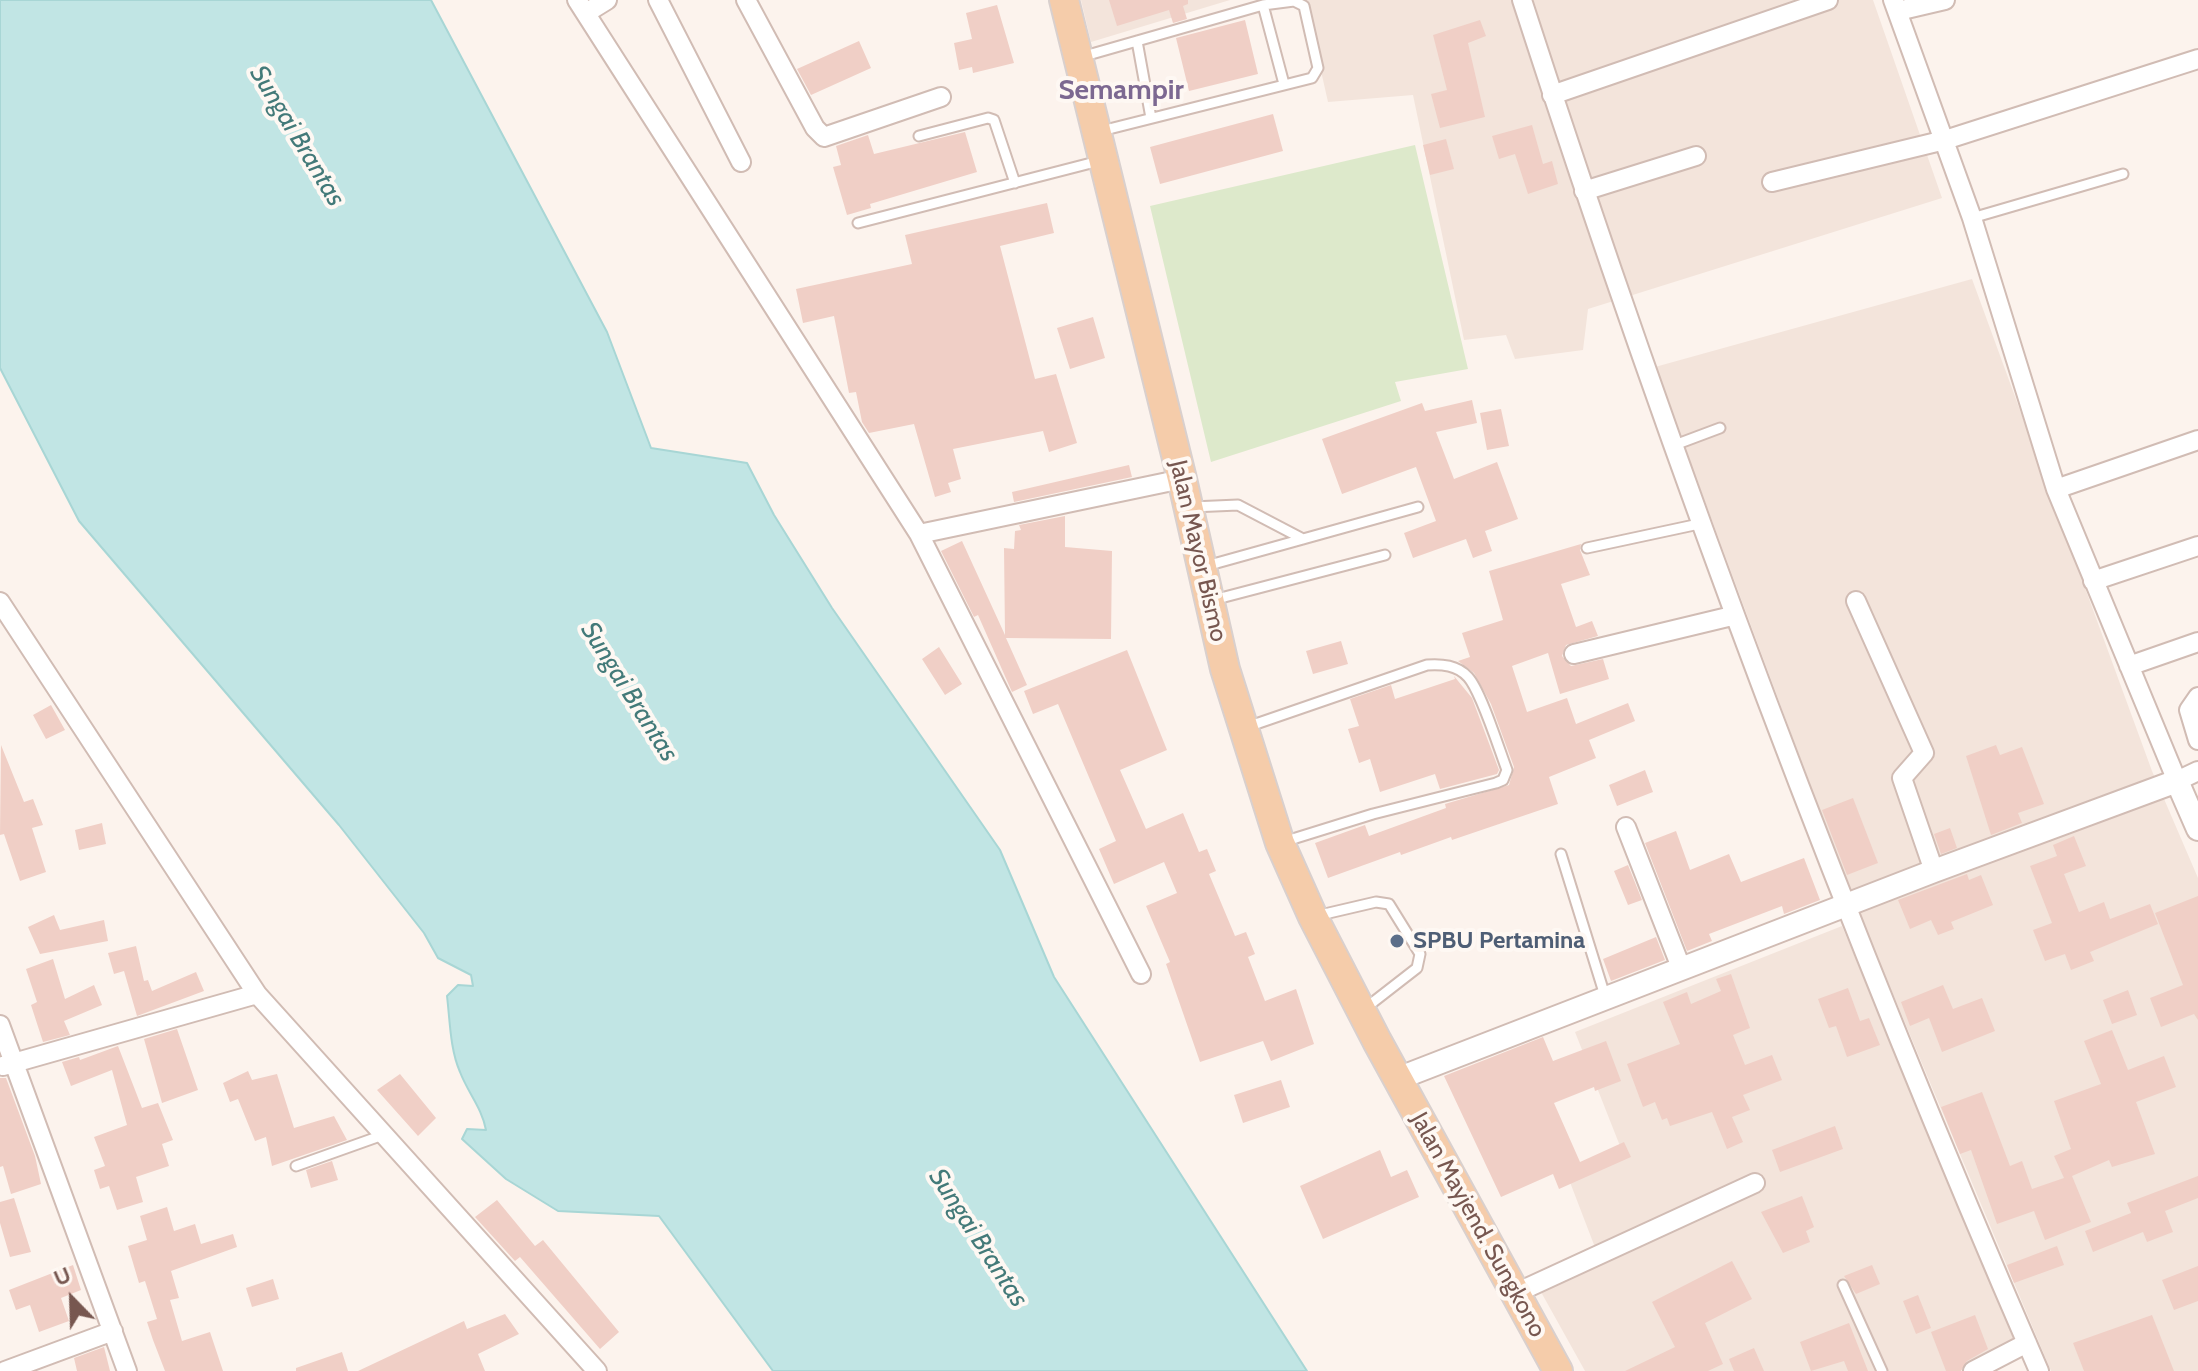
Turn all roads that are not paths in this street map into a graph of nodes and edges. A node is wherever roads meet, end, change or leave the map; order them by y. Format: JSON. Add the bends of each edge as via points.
{"nodes":[{"id":1,"x":607,"y":0,"type":"edge"},
{"id":2,"x":658,"y":0,"type":"edge"},
{"id":3,"x":746,"y":0,"type":"edge"},
{"id":4,"x":1064,"y":0,"type":"edge"},
{"id":5,"x":1522,"y":0,"type":"edge"},
{"id":6,"x":1828,"y":0,"type":"edge"},
{"id":7,"x":1945,"y":0,"type":"edge"},
{"id":8,"x":1263,"y":5,"type":"junction"},
{"id":9,"x":1895,"y":6,"type":"edge"},
{"id":10,"x":581,"y":7,"type":"edge"},
{"id":11,"x":1137,"y":41,"type":"junction"},
{"id":12,"x":1078,"y":58,"type":"junction"},
{"id":13,"x":2198,"y":59,"type":"edge"},
{"id":14,"x":1284,"y":84,"type":"junction"},
{"id":15,"x":1552,"y":95,"type":"junction"},
{"id":16,"x":941,"y":97,"type":"dead end"},
{"id":17,"x":1151,"y":118,"type":"junction"},
{"id":18,"x":1097,"y":132,"type":"junction"},
{"id":19,"x":919,"y":136,"type":"dead end"},
{"id":20,"x":1945,"y":140,"type":"junction"},
{"id":21,"x":1696,"y":156,"type":"dead end"},
{"id":22,"x":1103,"y":160,"type":"junction"},
{"id":23,"x":741,"y":162,"type":"dead end"},
{"id":24,"x":2123,"y":174,"type":"dead end"},
{"id":25,"x":1772,"y":182,"type":"dead end"},
{"id":26,"x":1015,"y":183,"type":"junction"},
{"id":27,"x":1584,"y":191,"type":"junction"},
{"id":28,"x":1972,"y":218,"type":"junction"},
{"id":29,"x":858,"y":223,"type":"dead end"},
{"id":30,"x":1720,"y":428,"type":"dead end"},
{"id":31,"x":2198,"y":440,"type":"edge"},
{"id":32,"x":1672,"y":446,"type":"junction"},
{"id":33,"x":1182,"y":479,"type":"junction"},
{"id":34,"x":2056,"y":489,"type":"junction"},
{"id":35,"x":1418,"y":507,"type":"dead end"},
{"id":36,"x":1189,"y":508,"type":"junction"},
{"id":37,"x":1699,"y":524,"type":"junction"},
{"id":38,"x":919,"y":534,"type":"junction"},
{"id":39,"x":1303,"y":539,"type":"junction"},
{"id":40,"x":2198,"y":546,"type":"edge"},
{"id":41,"x":1587,"y":548,"type":"dead end"},
{"id":42,"x":1385,"y":555,"type":"dead end"},
{"id":43,"x":1202,"y":567,"type":"junction"},
{"id":44,"x":2093,"y":581,"type":"junction"},
{"id":45,"x":1210,"y":601,"type":"junction"},
{"id":46,"x":1856,"y":601,"type":"dead end"},
{"id":47,"x":0,"y":602,"type":"edge"},
{"id":48,"x":1732,"y":616,"type":"junction"},
{"id":49,"x":2198,"y":642,"type":"edge"},
{"id":50,"x":1574,"y":654,"type":"dead end"},
{"id":51,"x":2129,"y":666,"type":"junction"},
{"id":52,"x":2198,"y":697,"type":"edge"},
{"id":53,"x":1243,"y":728,"type":"junction"},
{"id":54,"x":2198,"y":740,"type":"edge"},
{"id":55,"x":2198,"y":771,"type":"edge"},
{"id":56,"x":2177,"y":781,"type":"junction"},
{"id":57,"x":1626,"y":827,"type":"dead end"},
{"id":58,"x":2198,"y":829,"type":"edge"},
{"id":59,"x":1280,"y":843,"type":"junction"},
{"id":60,"x":1561,"y":854,"type":"dead end"},
{"id":61,"x":1934,"y":871,"type":"junction"},
{"id":62,"x":1845,"y":908,"type":"junction"},
{"id":63,"x":1313,"y":917,"type":"junction"},
{"id":64,"x":1682,"y":970,"type":"junction"},
{"id":65,"x":1141,"y":974,"type":"dead end"},
{"id":66,"x":257,"y":994,"type":"junction"},
{"id":67,"x":1606,"y":999,"type":"junction"},
{"id":68,"x":1362,"y":1011,"type":"junction"},
{"id":69,"x":0,"y":1025,"type":"edge"},
{"id":70,"x":6,"y":1065,"type":"edge"},
{"id":71,"x":1397,"y":1079,"type":"junction"},
{"id":72,"x":383,"y":1135,"type":"junction"},
{"id":73,"x":296,"y":1166,"type":"dead end"},
{"id":74,"x":1755,"y":1183,"type":"dead end"},
{"id":75,"x":1843,"y":1285,"type":"dead end"},
{"id":76,"x":1516,"y":1293,"type":"junction"},
{"id":77,"x":113,"y":1331,"type":"junction"},
{"id":78,"x":2027,"y":1343,"type":"junction"},
{"id":79,"x":5,"y":1371,"type":"edge"},
{"id":80,"x":127,"y":1371,"type":"edge"},
{"id":81,"x":597,"y":1371,"type":"edge"},
{"id":82,"x":1558,"y":1371,"type":"edge"},
{"id":83,"x":1882,"y":1371,"type":"edge"},
{"id":84,"x":1973,"y":1371,"type":"edge"},
{"id":85,"x":2039,"y":1371,"type":"edge"}],
"edges":[{"from":1,"to":10,"type":"street"},
{"from":2,"to":23,"type":"street"},
{"from":3,"to":16,"type":"street","via":[[824,137]]},
{"from":4,"to":12,"type":"main road","name":"Jalan Mayor Bismo"},
{"from":5,"to":15,"type":"street"},
{"from":6,"to":15,"type":"street"},
{"from":7,"to":9,"type":"street"},
{"from":8,"to":11,"type":"lane"},
{"from":8,"to":14,"type":"lane"},
{"from":8,"to":14,"type":"lane","via":[[1300,2],[1313,36],[1318,68],[1312,78]]},
{"from":9,"to":20,"type":"street"},
{"from":10,"to":38,"type":"street"},
{"from":11,"to":12,"type":"lane"},
{"from":11,"to":17,"type":"lane"},
{"from":12,"to":18,"type":"main road","name":"Jalan Mayor Bismo"},
{"from":13,"to":20,"type":"street"},
{"from":14,"to":17,"type":"lane"},
{"from":15,"to":27,"type":"street"},
{"from":17,"to":18,"type":"lane"},
{"from":18,"to":22,"type":"main road","name":"Jalan Mayor Bismo"},
{"from":19,"to":26,"type":"lane","via":[[994,120]]},
{"from":20,"to":25,"type":"street"},
{"from":20,"to":28,"type":"street"},
{"from":21,"to":27,"type":"street"},
{"from":22,"to":26,"type":"lane"},
{"from":22,"to":33,"type":"main road","name":"Jalan Mayor Bismo"},
{"from":24,"to":28,"type":"lane"},
{"from":26,"to":29,"type":"lane"},
{"from":27,"to":32,"type":"street"},
{"from":28,"to":34,"type":"street"},
{"from":30,"to":32,"type":"lane"},
{"from":31,"to":34,"type":"street"},
{"from":32,"to":37,"type":"street"},
{"from":33,"to":36,"type":"main road","name":"Jalan Mayor Bismo"},
{"from":33,"to":38,"type":"street"},
{"from":34,"to":44,"type":"street"},
{"from":35,"to":39,"type":"lane"},
{"from":36,"to":39,"type":"lane","via":[[1238,505]]},
{"from":36,"to":43,"type":"main road","name":"Jalan Mayor Bismo"},
{"from":37,"to":41,"type":"lane"},
{"from":37,"to":48,"type":"street"},
{"from":38,"to":65,"type":"street"},
{"from":39,"to":43,"type":"lane"},
{"from":40,"to":44,"type":"street"},
{"from":42,"to":45,"type":"lane"},
{"from":43,"to":45,"type":"main road","name":"Jalan Mayor Bismo"},
{"from":44,"to":51,"type":"street"},
{"from":45,"to":53,"type":"main road","name":"Jalan Mayor Bismo"},
{"from":46,"to":61,"type":"street","via":[[1924,753],[1902,778]]},
{"from":47,"to":66,"type":"street"},
{"from":48,"to":50,"type":"street"},
{"from":48,"to":62,"type":"street"},
{"from":49,"to":51,"type":"street"},
{"from":51,"to":56,"type":"street"},
{"from":52,"to":54,"type":"street","via":[[2189,710]]},
{"from":53,"to":59,"type":"main road","name":"Jalan Mayor Bismo"},
{"from":53,"to":59,"type":"lane","via":[[1441,664],[1472,681],[1507,770],[1496,783]]},
{"from":55,"to":56,"type":"street"},
{"from":56,"to":58,"type":"street"},
{"from":56,"to":61,"type":"street"},
{"from":57,"to":64,"type":"street"},
{"from":59,"to":63,"type":"main road","name":"Jalan Mayor Bismo"},
{"from":60,"to":67,"type":"lane"},
{"from":61,"to":62,"type":"street"},
{"from":62,"to":64,"type":"street"},
{"from":62,"to":78,"type":"street"},
{"from":63,"to":68,"type":"main road","name":"Jalan Mayor Bismo"},
{"from":63,"to":68,"type":"lane","via":[[1376,902],[1389,904],[1420,954],[1417,968]]},
{"from":64,"to":67,"type":"street"},
{"from":66,"to":70,"type":"street"},
{"from":66,"to":72,"type":"street"},
{"from":67,"to":71,"type":"street"},
{"from":68,"to":71,"type":"main road","name":"Jalan Mayor Bismo"},
{"from":69,"to":70,"type":"street"},
{"from":70,"to":77,"type":"street"},
{"from":71,"to":76,"type":"main road","name":"Jalan Mayjend. Sungkono"},
{"from":72,"to":73,"type":"lane"},
{"from":72,"to":81,"type":"street"},
{"from":74,"to":76,"type":"street"},
{"from":75,"to":83,"type":"lane"},
{"from":76,"to":82,"type":"main road","name":"Jalan Mayjend. Sungkono"},
{"from":77,"to":79,"type":"street"},
{"from":77,"to":80,"type":"street"},
{"from":78,"to":84,"type":"street"},
{"from":78,"to":85,"type":"street"}]}
